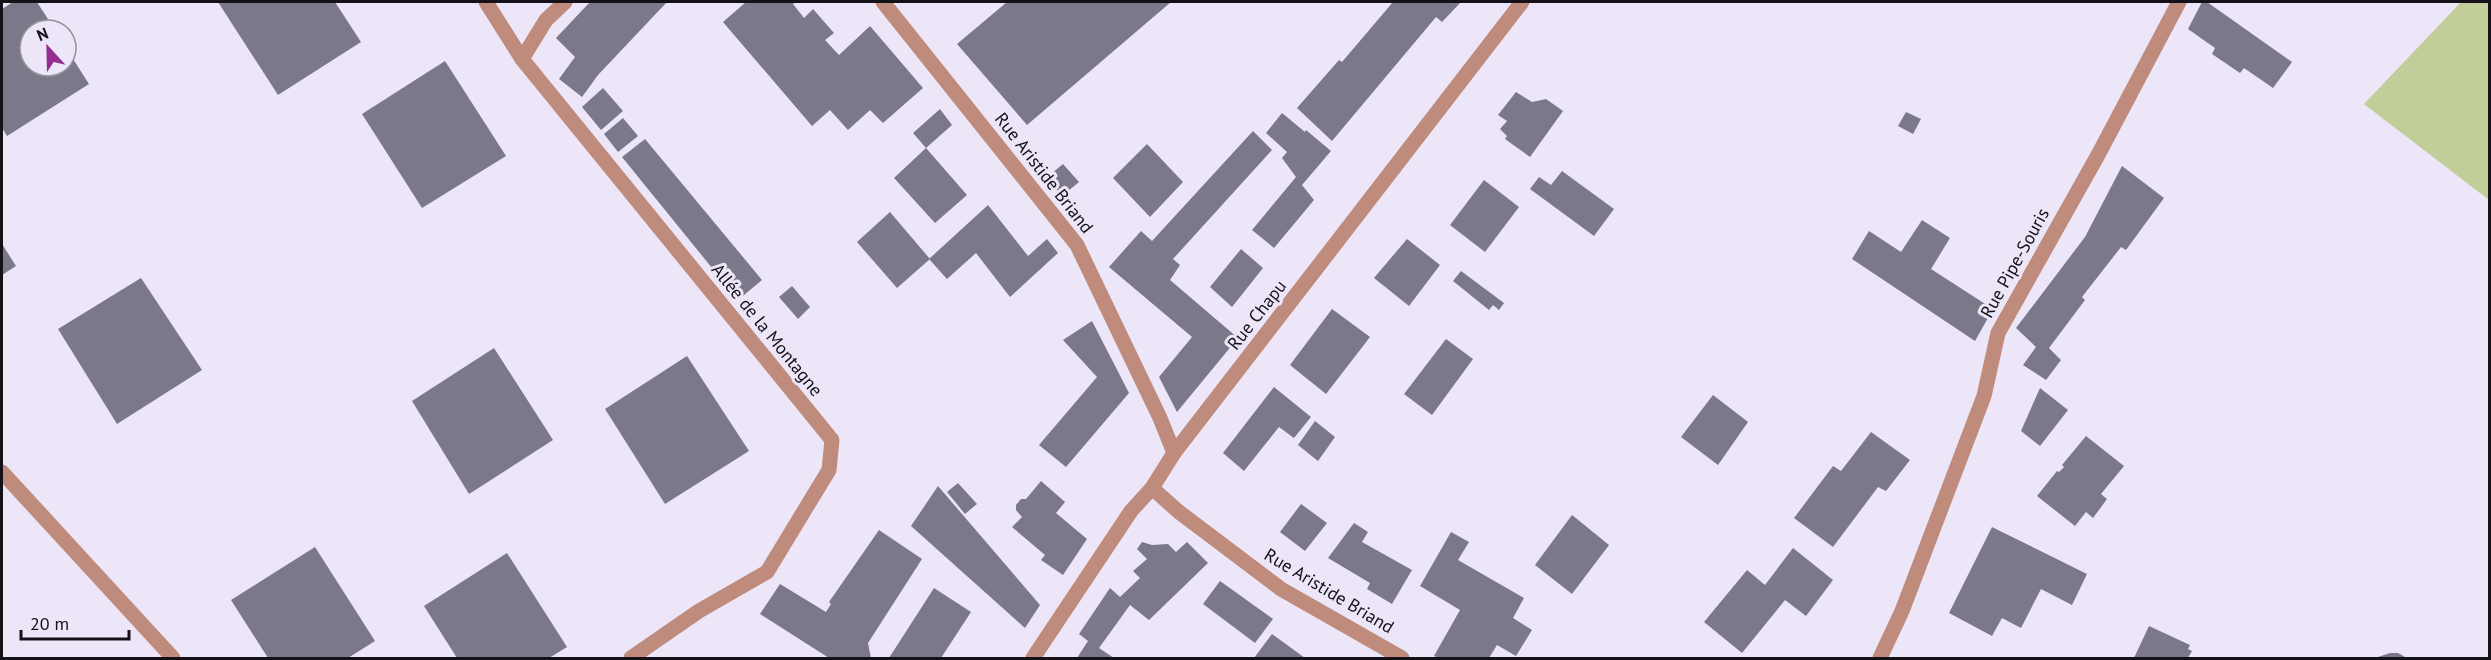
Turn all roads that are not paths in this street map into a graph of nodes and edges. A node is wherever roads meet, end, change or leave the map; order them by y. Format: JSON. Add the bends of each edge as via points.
{"nodes":[{"id":1,"x":486,"y":2,"type":"edge"},
{"id":2,"x":565,"y":2,"type":"edge"},
{"id":3,"x":883,"y":2,"type":"edge"},
{"id":4,"x":1522,"y":2,"type":"edge"},
{"id":5,"x":2179,"y":2,"type":"edge"},
{"id":6,"x":522,"y":58,"type":"junction"},
{"id":7,"x":1174,"y":453,"type":"junction"},
{"id":8,"x":2,"y":472,"type":"edge"},
{"id":9,"x":1152,"y":488,"type":"junction"},
{"id":10,"x":172,"y":658,"type":"edge"},
{"id":11,"x":631,"y":658,"type":"edge"},
{"id":12,"x":1033,"y":658,"type":"edge"},
{"id":13,"x":1402,"y":658,"type":"edge"},
{"id":14,"x":1880,"y":658,"type":"edge"}],
"edges":[{"from":1,"to":6,"type":"street","name":"Allée de la Montagne"},
{"from":2,"to":6,"type":"street","via":[[546,20]]},
{"from":3,"to":7,"type":"street","name":"Rue Aristide Briand","via":[[1077,245]]},
{"from":4,"to":7,"type":"street","name":"Rue Chapu"},
{"from":5,"to":14,"type":"street","name":"Rue Pipe-Souris","via":[[1998,333],[1984,396],[1902,611]]},
{"from":6,"to":11,"type":"street","name":"Allée de la Montagne","via":[[832,440],[829,470],[767,572],[699,611]]},
{"from":7,"to":9,"type":"street","name":"Rue Chapu"},
{"from":8,"to":10,"type":"street"},
{"from":9,"to":12,"type":"street","name":"Rue Chapu","via":[[1131,511]]},
{"from":9,"to":13,"type":"street","name":"Rue Aristide Briand","via":[[1281,589]]}]}
